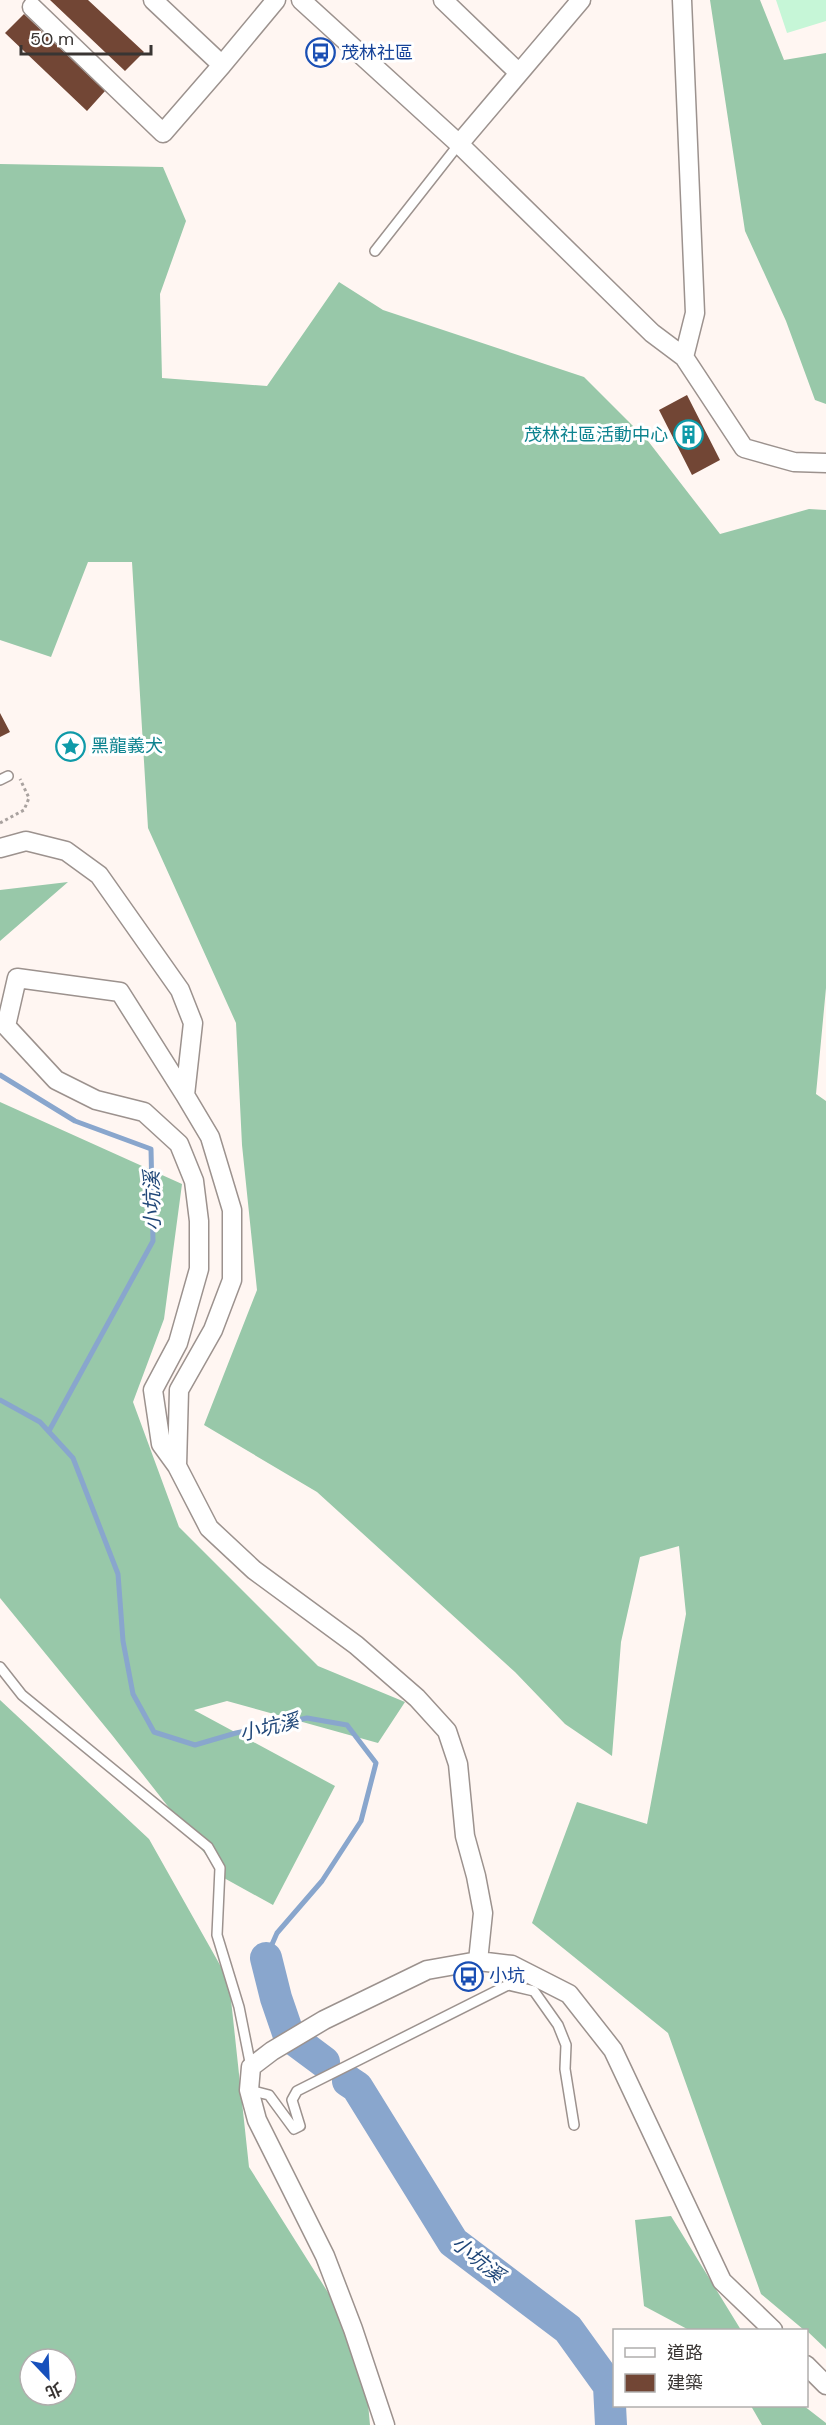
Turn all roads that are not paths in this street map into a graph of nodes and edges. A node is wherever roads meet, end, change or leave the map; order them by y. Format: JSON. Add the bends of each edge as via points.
{"nodes":[{"id":1,"x":153,"y":0,"type":"edge"},
{"id":2,"x":276,"y":0,"type":"edge"},
{"id":3,"x":301,"y":0,"type":"edge"},
{"id":4,"x":443,"y":0,"type":"edge"},
{"id":5,"x":581,"y":0,"type":"edge"},
{"id":6,"x":682,"y":0,"type":"edge"},
{"id":7,"x":32,"y":7,"type":"dead end"},
{"id":8,"x":222,"y":65,"type":"junction"},
{"id":9,"x":519,"y":73,"type":"junction"},
{"id":10,"x":459,"y":144,"type":"junction"},
{"id":11,"x":375,"y":251,"type":"dead end"},
{"id":12,"x":684,"y":357,"type":"junction"},
{"id":13,"x":826,"y":463,"type":"edge"},
{"id":14,"x":0,"y":848,"type":"edge"},
{"id":15,"x":185,"y":1095,"type":"junction"},
{"id":16,"x":177,"y":1466,"type":"junction"},
{"id":17,"x":0,"y":1667,"type":"edge"},
{"id":18,"x":478,"y":1961,"type":"junction"},
{"id":19,"x":537,"y":1985,"type":"junction"},
{"id":20,"x":251,"y":2067,"type":"junction"},
{"id":21,"x":249,"y":2090,"type":"junction"},
{"id":22,"x":574,"y":2125,"type":"dead end"},
{"id":23,"x":771,"y":2329,"type":"edge"},
{"id":24,"x":808,"y":2366,"type":"edge"},
{"id":25,"x":826,"y":2385,"type":"edge"},
{"id":26,"x":385,"y":2425,"type":"edge"}],
"edges":[{"from":1,"to":8,"type":"street"},
{"from":2,"to":8,"type":"street"},
{"from":3,"to":10,"type":"street"},
{"from":4,"to":9,"type":"street"},
{"from":5,"to":9,"type":"street"},
{"from":6,"to":12,"type":"street","via":[[695,313]]},
{"from":7,"to":8,"type":"street","via":[[163,134]]},
{"from":9,"to":10,"type":"street"},
{"from":10,"to":11,"type":"lane"},
{"from":10,"to":12,"type":"street","via":[[652,333]]},
{"from":12,"to":13,"type":"street","via":[[744,448],[794,462]]},
{"from":14,"to":15,"type":"street","via":[[26,841],[66,851],[99,875],[180,990],[193,1023]]},
{"from":15,"to":16,"type":"street","via":[[210,1137],[232,1210],[232,1280],[213,1330],[180,1390]]},
{"from":15,"to":16,"type":"street","via":[[120,992],[17,978],[6,1026],[56,1080],[96,1100],[144,1112],[178,1144],[194,1181],[199,1269],[178,1343],[153,1390],[161,1444]]},
{"from":16,"to":18,"type":"street","via":[[209,1528],[254,1570],[356,1645],[409,1690],[447,1731],[458,1764],[465,1836],[483,1913]]},
{"from":17,"to":20,"type":"lane","via":[[22,1695],[207,1846],[220,1868],[217,1935],[239,2007]]},
{"from":18,"to":19,"type":"street","via":[[512,1965]]},
{"from":18,"to":20,"type":"street","via":[[427,1970],[324,2020]]},
{"from":19,"to":21,"type":"lane","via":[[508,1985],[297,2091],[292,2100],[300,2126],[294,2129],[269,2095]]},
{"from":19,"to":22,"type":"lane","via":[[566,2045],[565,2069]]},
{"from":19,"to":23,"type":"street","via":[[569,1994],[614,2050],[722,2281]]},
{"from":20,"to":21,"type":"street"},
{"from":21,"to":26,"type":"street","via":[[257,2120],[325,2256]]},
{"from":24,"to":25,"type":"street"}]}
